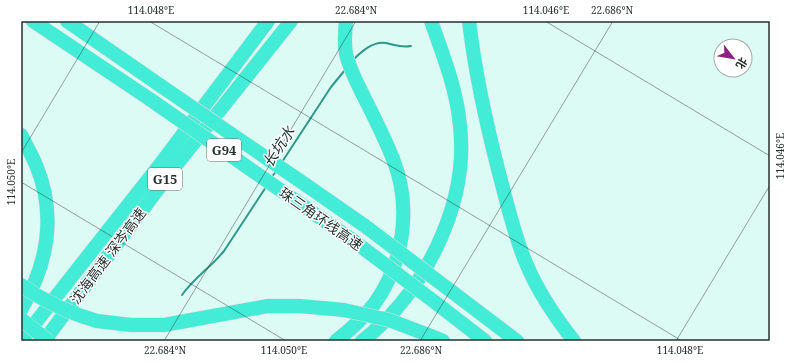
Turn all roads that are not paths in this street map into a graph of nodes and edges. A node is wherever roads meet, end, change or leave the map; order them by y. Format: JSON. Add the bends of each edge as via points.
{"nodes":[{"id":1,"x":33,"y":21,"type":"edge"},
{"id":2,"x":66,"y":21,"type":"edge"},
{"id":3,"x":268,"y":21,"type":"edge"},
{"id":4,"x":291,"y":21,"type":"edge"},
{"id":5,"x":346,"y":21,"type":"edge"},
{"id":6,"x":431,"y":21,"type":"edge"},
{"id":7,"x":458,"y":21,"type":"edge"},
{"id":8,"x":469,"y":21,"type":"edge"},
{"id":9,"x":473,"y":55,"type":"junction"},
{"id":10,"x":21,"y":135,"type":"edge"},
{"id":11,"x":21,"y":285,"type":"edge"},
{"id":12,"x":21,"y":310,"type":"edge"},
{"id":13,"x":21,"y":319,"type":"edge"},
{"id":14,"x":437,"y":338,"type":"edge"},
{"id":15,"x":21,"y":341,"type":"edge"},
{"id":16,"x":44,"y":341,"type":"edge"},
{"id":17,"x":48,"y":341,"type":"edge"},
{"id":18,"x":336,"y":341,"type":"edge"},
{"id":19,"x":362,"y":341,"type":"edge"},
{"id":20,"x":485,"y":341,"type":"edge"},
{"id":21,"x":517,"y":341,"type":"edge"},
{"id":22,"x":574,"y":341,"type":"edge"}],
"edges":[{"from":1,"to":20,"type":"highway","name":"珠三角环线高速","number":"G94","bridge":true,"via":[[296,200]]},
{"from":2,"to":21,"type":"highway","name":"珠三角环线高速","number":"G94","bridge":true,"via":[[365,226]]},
{"from":3,"to":15,"type":"highway","name":"沈海高速 深岑高速","number":"G15","via":[[162,162]]},
{"from":4,"to":16,"type":"highway","name":"沈海高速 深岑高速","number":"G15","via":[[173,169]]},
{"from":5,"to":18,"type":"highway","via":[[346,55],[394,160],[403,194],[404,217],[396,260],[379,296],[364,317]]},
{"from":6,"to":19,"type":"highway","via":[[449,72],[460,125],[461,154],[455,195],[440,241],[426,268],[393,313]]},
{"from":7,"to":9,"type":"highway"},
{"from":8,"to":9,"type":"highway"},
{"from":9,"to":22,"type":"highway","via":[[489,135],[518,242],[539,290]]},
{"from":10,"to":12,"type":"highway","via":[[36,165],[46,195],[48,230],[41,266]]},
{"from":11,"to":14,"type":"highway","bridge":true,"via":[[55,307],[76,315],[131,326],[164,325],[268,306],[300,306],[344,310],[389,320]]},
{"from":13,"to":17,"type":"highway","bridge":true}]}
